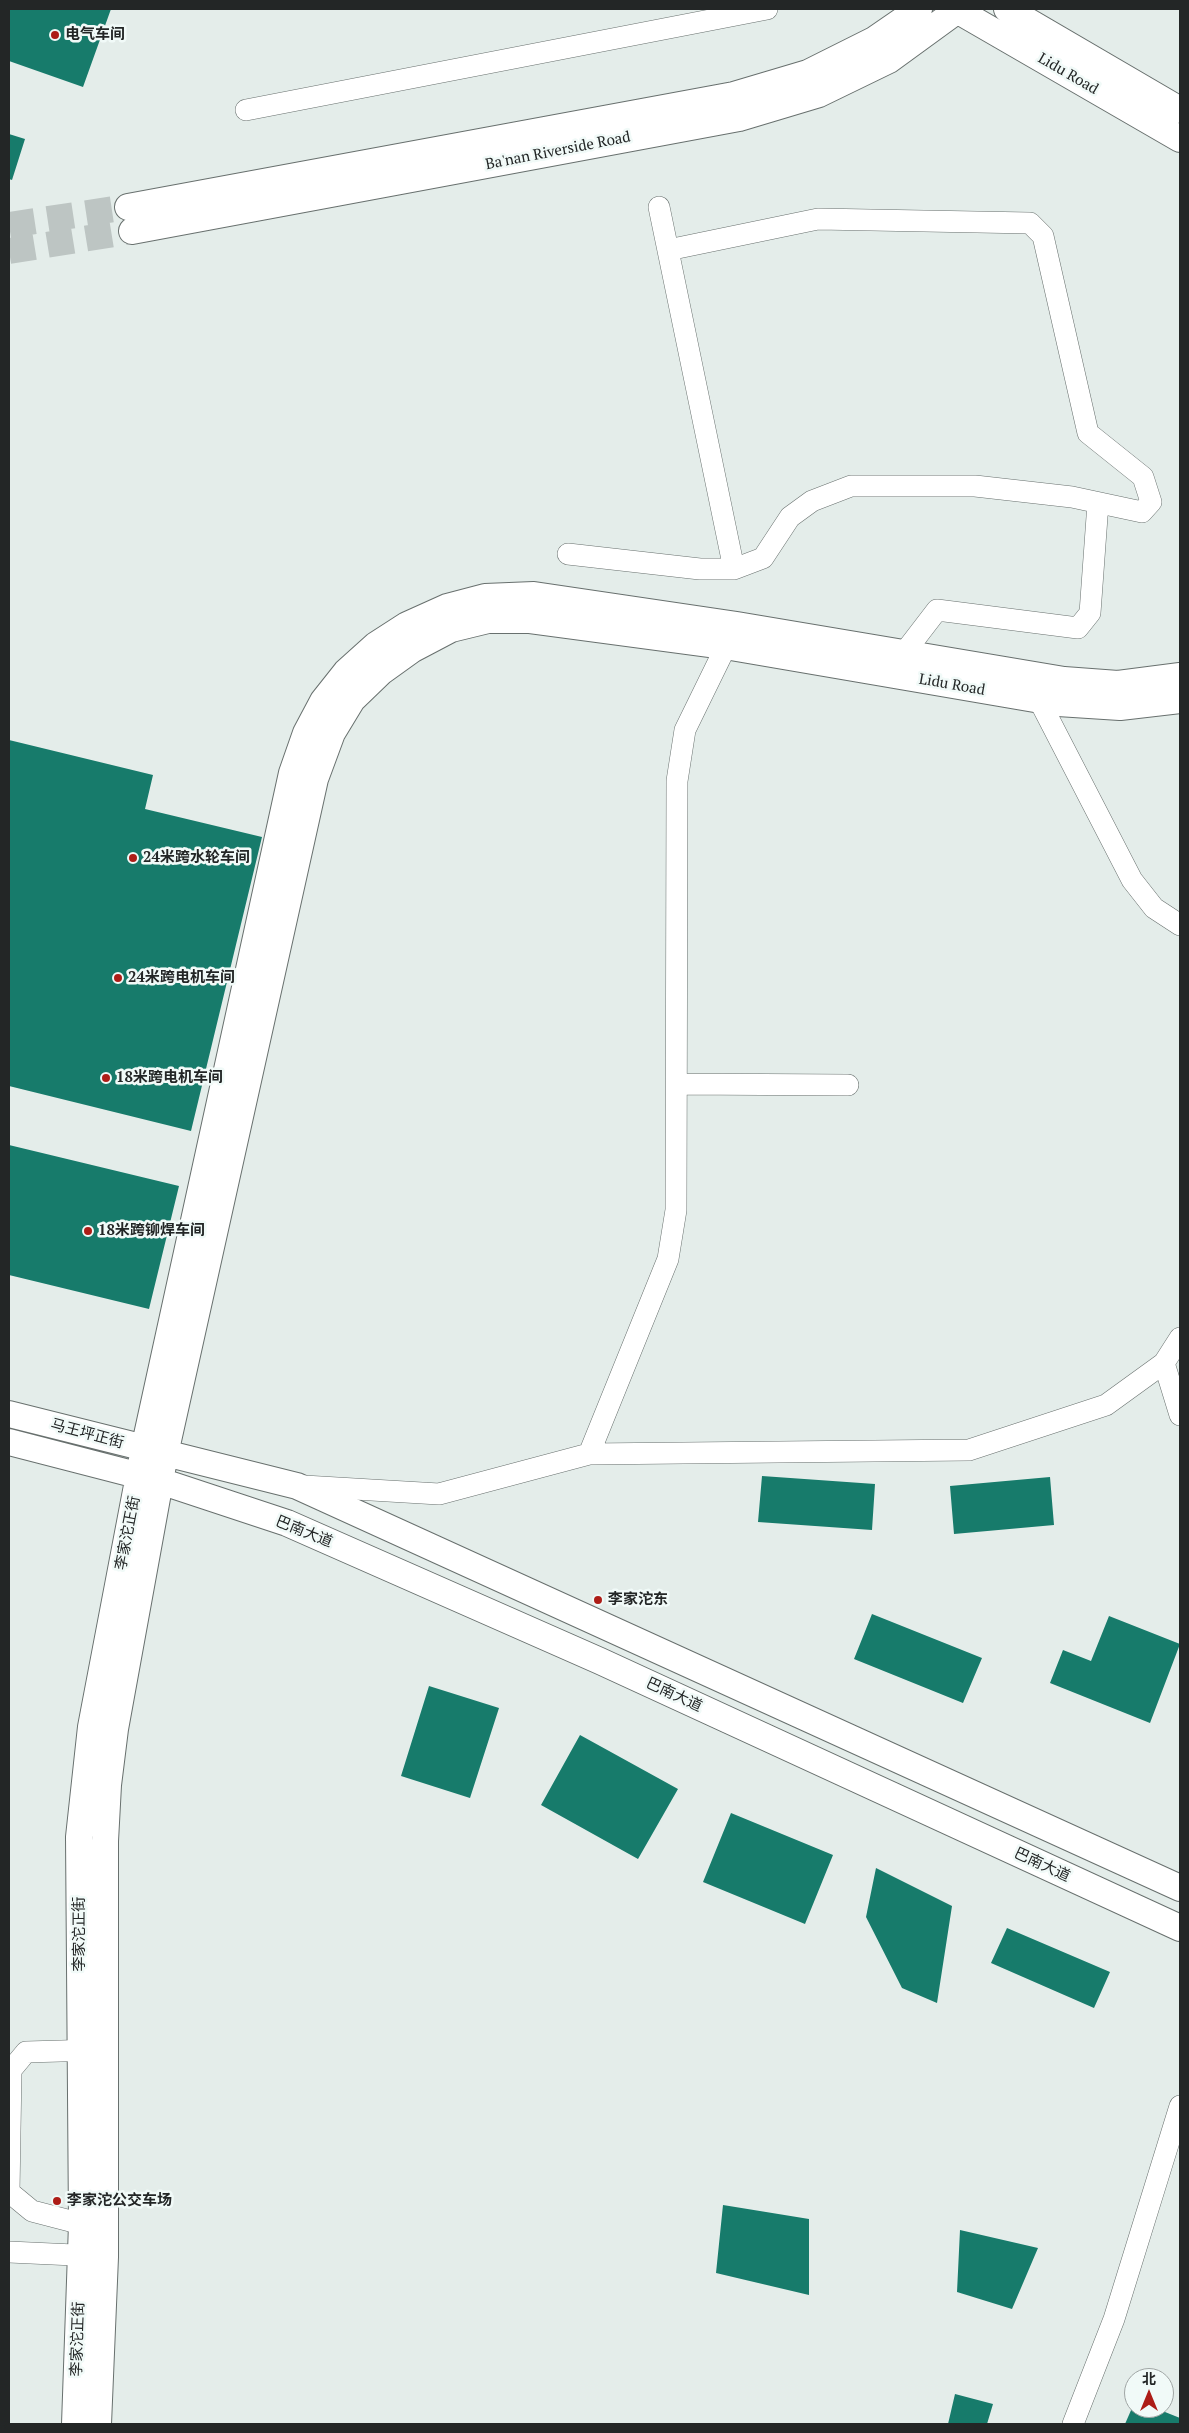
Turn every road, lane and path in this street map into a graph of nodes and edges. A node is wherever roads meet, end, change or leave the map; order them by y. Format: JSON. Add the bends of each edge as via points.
{"nodes":[{"id":1,"x":767,"y":9,"type":"edge"},
{"id":2,"x":919,"y":9,"type":"edge"},
{"id":3,"x":957,"y":9,"type":"edge"},
{"id":4,"x":1007,"y":9,"type":"edge"},
{"id":5,"x":246,"y":110,"type":"dead end"},
{"id":6,"x":1180,"y":110,"type":"edge"},
{"id":7,"x":1180,"y":139,"type":"edge"},
{"id":8,"x":659,"y":207,"type":"dead end"},
{"id":9,"x":668,"y":250,"type":"junction"},
{"id":10,"x":1098,"y":503,"type":"junction"},
{"id":11,"x":568,"y":554,"type":"dead end"},
{"id":12,"x":734,"y":569,"type":"junction"},
{"id":13,"x":731,"y":635,"type":"junction"},
{"id":14,"x":904,"y":653,"type":"junction"},
{"id":15,"x":1180,"y":676,"type":"edge"},
{"id":16,"x":1039,"y":700,"type":"junction"},
{"id":17,"x":1180,"y":700,"type":"edge"},
{"id":18,"x":1180,"y":925,"type":"edge"},
{"id":19,"x":678,"y":1084,"type":"junction"},
{"id":20,"x":848,"y":1085,"type":"dead end"},
{"id":21,"x":1180,"y":1338,"type":"edge"},
{"id":22,"x":1164,"y":1363,"type":"junction"},
{"id":23,"x":9,"y":1414,"type":"edge"},
{"id":24,"x":1180,"y":1415,"type":"edge"},
{"id":25,"x":9,"y":1442,"type":"edge"},
{"id":26,"x":154,"y":1451,"type":"junction"},
{"id":27,"x":589,"y":1454,"type":"junction"},
{"id":28,"x":150,"y":1478,"type":"junction"},
{"id":29,"x":297,"y":1486,"type":"junction"},
{"id":30,"x":1180,"y":1888,"type":"edge"},
{"id":31,"x":1180,"y":1928,"type":"edge"},
{"id":32,"x":92,"y":2051,"type":"junction"},
{"id":33,"x":1180,"y":2106,"type":"edge"},
{"id":34,"x":82,"y":2224,"type":"junction"},
{"id":35,"x":9,"y":2252,"type":"edge"},
{"id":36,"x":93,"y":2256,"type":"junction"},
{"id":37,"x":74,"y":2424,"type":"edge"},
{"id":38,"x":98,"y":2424,"type":"edge"},
{"id":39,"x":1073,"y":2424,"type":"edge"}],
"edges":[{"from":1,"to":5,"type":"street"},
{"from":2,"to":3,"type":"main road","name":"Ba'nan Riverside Road","via":[[874,40],[808,73],[734,95],[130,219],[739,118],[837,86],[889,60]]},
{"from":3,"to":7,"type":"main road","name":"Lidu Road"},
{"from":4,"to":6,"type":"main road","name":"Lidu Road"},
{"from":8,"to":9,"type":"street"},
{"from":9,"to":10,"type":"street","via":[[818,219],[1030,223],[1043,236],[1088,433],[1143,476],[1151,502],[1142,512]]},
{"from":9,"to":12,"type":"street"},
{"from":10,"to":12,"type":"street","via":[[975,486],[851,486],[812,501],[790,518],[763,558]]},
{"from":10,"to":14,"type":"street","via":[[1090,613],[1078,628],[937,610]]},
{"from":11,"to":12,"type":"street","via":[[700,569]]},
{"from":13,"to":14,"type":"main road","name":"Lidu Road"},
{"from":13,"to":16,"type":"main road","name":"Lidu Road"},
{"from":13,"to":19,"type":"street","via":[[686,730],[677,781]]},
{"from":13,"to":26,"type":"main road","name":"李家沱正街","via":[[534,595],[484,597],[447,607],[376,645],[346,672],[323,701],[306,733],[292,773]]},
{"from":14,"to":15,"type":"main road","name":"Lidu Road","via":[[1064,680],[1118,684]]},
{"from":16,"to":17,"type":"main road","name":"Lidu Road","via":[[1120,707]]},
{"from":16,"to":18,"type":"street","via":[[1132,880],[1154,908]]},
{"from":19,"to":20,"type":"street"},
{"from":19,"to":27,"type":"street","via":[[676,1210],[668,1259]]},
{"from":21,"to":22,"type":"street"},
{"from":22,"to":24,"type":"street"},
{"from":22,"to":27,"type":"street","via":[[1106,1405],[969,1450]]},
{"from":23,"to":26,"type":"main road","name":"马王坪正街"},
{"from":25,"to":28,"type":"main road","name":"马王坪正街"},
{"from":26,"to":28,"type":"main road","name":"李家沱正街"},
{"from":26,"to":29,"type":"main road"},
{"from":27,"to":29,"type":"street","via":[[439,1494]]},
{"from":28,"to":31,"type":"main road","name":"巴南大道","via":[[288,1523],[609,1665]]},
{"from":28,"to":32,"type":"main road","name":"李家沱正街","via":[[108,1785]]},
{"from":29,"to":30,"type":"main road"},
{"from":32,"to":34,"type":"main road","name":"李家沱正街"},
{"from":32,"to":34,"type":"street","via":[[26,2052],[11,2070],[9,2192],[32,2211]]},
{"from":32,"to":36,"type":"main road","name":"李家沱正街"},
{"from":33,"to":39,"type":"street","via":[[1114,2319]]},
{"from":34,"to":36,"type":"main road","name":"李家沱正街"},
{"from":35,"to":36,"type":"street"},
{"from":36,"to":37,"type":"main road","name":"李家沱正街"},
{"from":36,"to":38,"type":"main road","name":"李家沱正街"}]}
